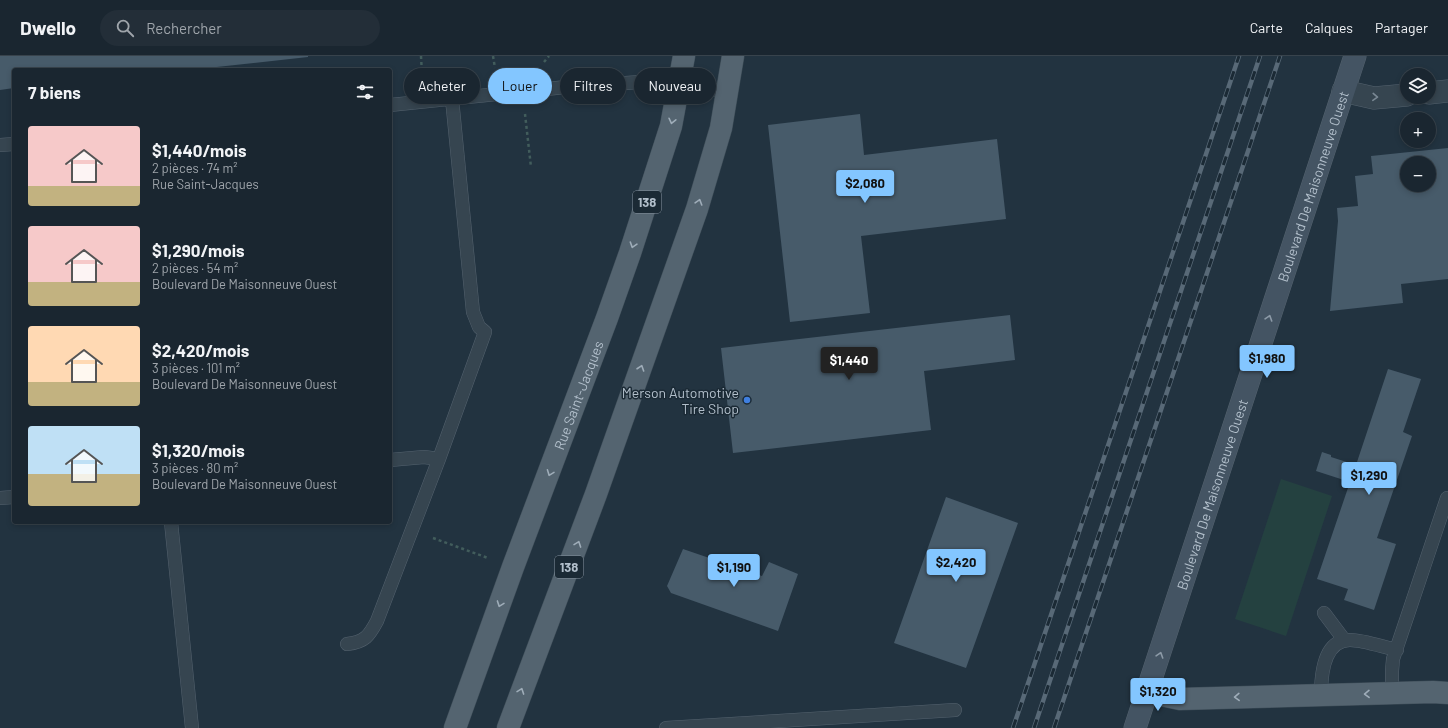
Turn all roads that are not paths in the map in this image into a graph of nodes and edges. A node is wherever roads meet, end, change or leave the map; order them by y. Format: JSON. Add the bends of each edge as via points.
{"nodes":[{"id":1,"x":684,"y":56,"type":"edge"},
{"id":2,"x":733,"y":56,"type":"edge"},
{"id":3,"x":1355,"y":56,"type":"edge"},
{"id":4,"x":682,"y":68,"type":"edge"},
{"id":5,"x":634,"y":82,"type":"edge"},
{"id":6,"x":716,"y":90,"type":"edge"},
{"id":7,"x":1343,"y":91,"type":"junction"},
{"id":8,"x":1448,"y":91,"type":"edge"},
{"id":9,"x":726,"y":92,"type":"junction"},
{"id":10,"x":1436,"y":92,"type":"edge"},
{"id":11,"x":480,"y":96,"type":"edge"},
{"id":12,"x":1400,"y":96,"type":"edge"},
{"id":13,"x":404,"y":104,"type":"edge"},
{"id":14,"x":452,"y":104,"type":"edge"},
{"id":15,"x":676,"y":104,"type":"edge"},
{"id":16,"x":392,"y":105,"type":"edge"},
{"id":17,"x":12,"y":144,"type":"edge"},
{"id":18,"x":0,"y":145,"type":"edge"},
{"id":19,"x":439,"y":459,"type":"junction"},
{"id":20,"x":392,"y":460,"type":"edge"},
{"id":21,"x":12,"y":497,"type":"edge"},
{"id":22,"x":0,"y":498,"type":"edge"},
{"id":23,"x":1447,"y":498,"type":"dead end"},
{"id":24,"x":172,"y":524,"type":"edge"},
{"id":25,"x":1324,"y":613,"type":"dead end"},
{"id":26,"x":1346,"y":641,"type":"junction"},
{"id":27,"x":347,"y":644,"type":"dead end"},
{"id":28,"x":1397,"y":650,"type":"junction"},
{"id":29,"x":1147,"y":692,"type":"junction"},
{"id":30,"x":1392,"y":693,"type":"junction"},
{"id":31,"x":1448,"y":693,"type":"edge"},
{"id":32,"x":1321,"y":695,"type":"junction"},
{"id":33,"x":955,"y":710,"type":"dead end"},
{"id":34,"x":1136,"y":725,"type":"edge"},
{"id":35,"x":192,"y":728,"type":"edge"},
{"id":36,"x":455,"y":728,"type":"edge"},
{"id":37,"x":508,"y":728,"type":"edge"},
{"id":38,"x":666,"y":728,"type":"edge"}],
"edges":[{"from":1,"to":4,"type":"main road","name":"Rue Saint-Jacques","number":"138"},
{"from":2,"to":9,"type":"main road","number":"138"},
{"from":3,"to":7,"type":"street","name":"Boulevard De Maisonneuve Ouest"},
{"from":5,"to":11,"type":"lane"},
{"from":6,"to":9,"type":"lane"},
{"from":7,"to":12,"type":"street","one_way":true,"via":[[1374,98]]},
{"from":29,"to":7,"type":"street","name":"Boulevard De Maisonneuve Ouest","one_way":true},
{"from":8,"to":10,"type":"street"},
{"from":37,"to":9,"type":"main road","number":"138","one_way":true,"via":[[596,494],[697,209],[721,128]]},
{"from":13,"to":16,"type":"lane"},
{"from":14,"to":19,"type":"lane","via":[[473,312],[479,327],[485,332]]},
{"from":15,"to":36,"type":"main road","name":"Rue Saint-Jacques","number":"138","one_way":true,"via":[[671,126],[625,268]]},
{"from":17,"to":18,"type":"lane"},
{"from":19,"to":20,"type":"lane","via":[[424,457]]},
{"from":19,"to":27,"type":"lane","via":[[372,632],[365,640]]},
{"from":21,"to":22,"type":"lane"},
{"from":23,"to":28,"type":"lane"},
{"from":24,"to":35,"type":"lane"},
{"from":25,"to":26,"type":"lane"},
{"from":26,"to":28,"type":"lane","via":[[1352,640]]},
{"from":26,"to":32,"type":"lane","via":[[1338,643],[1331,650],[1324,664]]},
{"from":28,"to":30,"type":"lane","via":[[1392,671]]},
{"from":32,"to":29,"type":"main road","one_way":true,"via":[[1180,699]]},
{"from":29,"to":34,"type":"street","name":"Boulevard De Maisonneuve Ouest"},
{"from":30,"to":31,"type":"main road"},
{"from":30,"to":32,"type":"main road","one_way":true},
{"from":33,"to":38,"type":"lane"}]}
